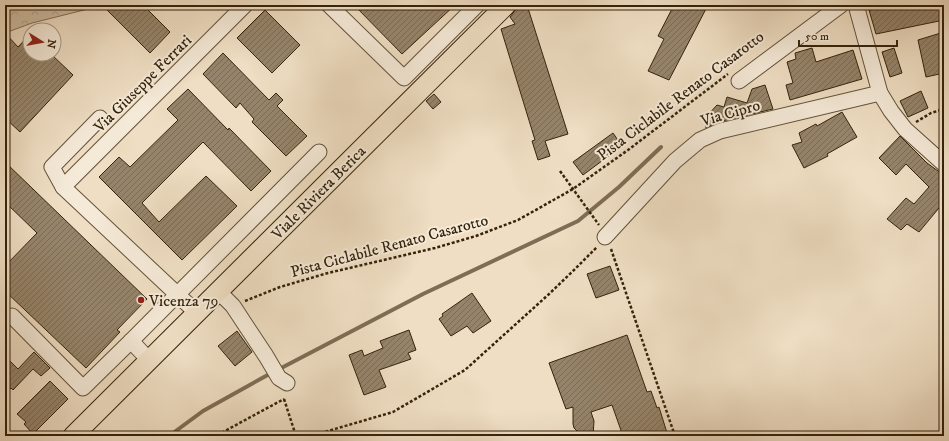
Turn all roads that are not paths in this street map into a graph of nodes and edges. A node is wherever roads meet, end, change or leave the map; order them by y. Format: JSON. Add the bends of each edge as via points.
{"nodes":[{"id":1,"x":245,"y":5,"type":"edge"},
{"id":2,"x":329,"y":5,"type":"edge"},
{"id":3,"x":477,"y":5,"type":"edge"},
{"id":4,"x":506,"y":5,"type":"edge"},
{"id":5,"x":841,"y":5,"type":"edge"},
{"id":6,"x":856,"y":5,"type":"edge"},
{"id":7,"x":736,"y":75,"type":"road end"},
{"id":8,"x":404,"y":78,"type":"junction"},
{"id":9,"x":418,"y":93,"type":"junction"},
{"id":10,"x":880,"y":93,"type":"junction"},
{"id":11,"x":100,"y":118,"type":"dead end"},
{"id":12,"x":319,"y":152,"type":"dead end"},
{"id":13,"x":944,"y":164,"type":"edge"},
{"id":14,"x":63,"y":187,"type":"junction"},
{"id":15,"x":605,"y":237,"type":"road end"},
{"id":16,"x":219,"y":292,"type":"junction"},
{"id":17,"x":178,"y":294,"type":"junction"},
{"id":18,"x":197,"y":313,"type":"junction"},
{"id":19,"x":12,"y":316,"type":"dead end"},
{"id":20,"x":131,"y":341,"type":"junction"},
{"id":21,"x":149,"y":360,"type":"junction"},
{"id":22,"x":283,"y":380,"type":"road end"},
{"id":23,"x":73,"y":436,"type":"edge"}],
"edges":[{"from":1,"to":14,"type":"street","name":"Via Giuseppe Ferrari"},
{"from":2,"to":8,"type":"street"},
{"from":3,"to":8,"type":"street"},
{"from":4,"to":9,"type":"main road","name":"Viale Riviera Berica"},
{"from":5,"to":7,"type":"street","name":"Via Cipro"},
{"from":6,"to":10,"type":"street"},
{"from":8,"to":9,"type":"street"},
{"from":9,"to":16,"type":"main road","name":"Viale Riviera Berica"},
{"from":10,"to":13,"type":"street","via":[[905,129]]},
{"from":10,"to":15,"type":"street","name":"Via Cipro","via":[[720,131],[700,140],[675,161]]},
{"from":11,"to":14,"type":"street","name":"Via Giuseppe Ferrari","via":[[52,167]]},
{"from":12,"to":17,"type":"street"},
{"from":14,"to":17,"type":"street","name":"Via Giuseppe Ferrari"},
{"from":16,"to":18,"type":"main road","name":"Viale Riviera Berica"},
{"from":16,"to":22,"type":"street","via":[[233,306]]},
{"from":17,"to":18,"type":"street","name":"Via Giuseppe Ferrari"},
{"from":17,"to":20,"type":"street"},
{"from":18,"to":21,"type":"main road","name":"Viale Riviera Berica"},
{"from":19,"to":20,"type":"street","via":[[82,388]]},
{"from":20,"to":21,"type":"street"},
{"from":21,"to":23,"type":"main road","name":"Viale Riviera Berica"}]}
